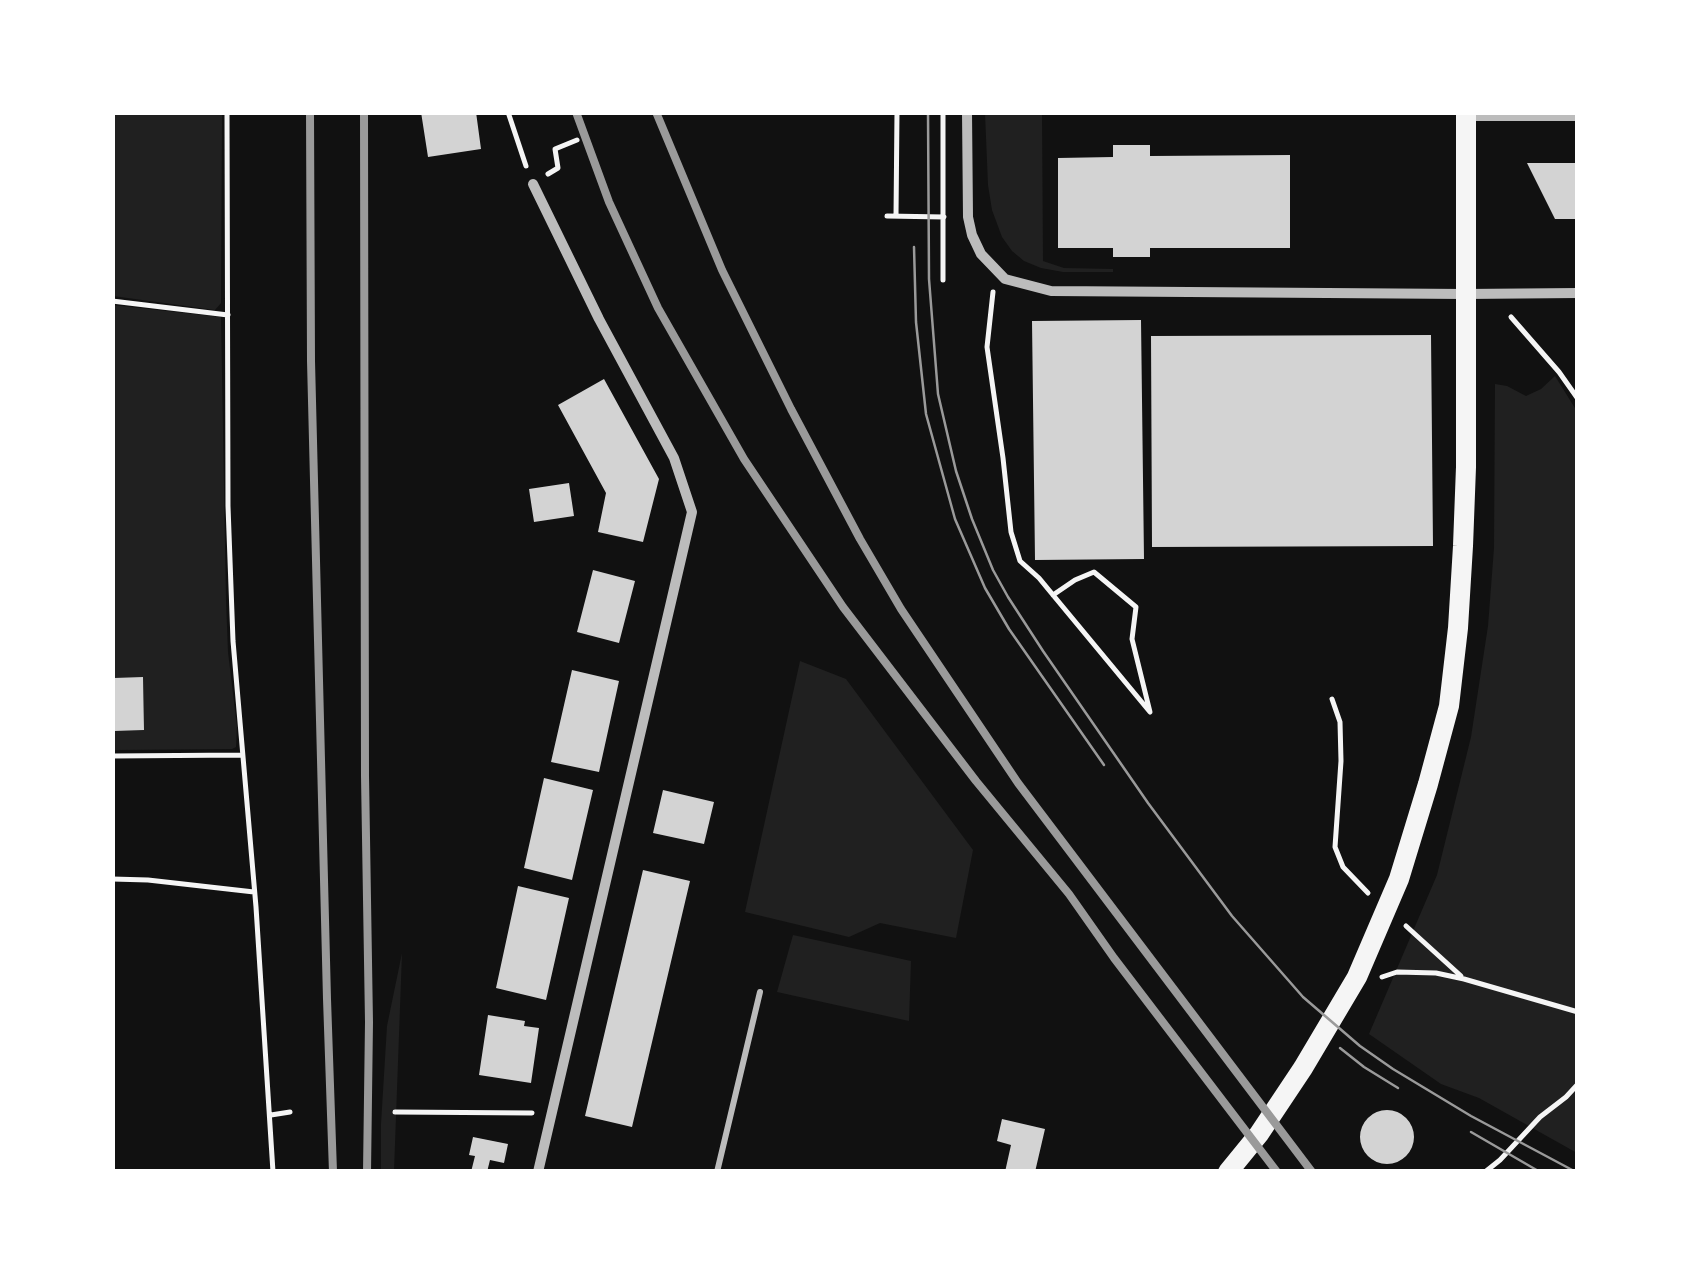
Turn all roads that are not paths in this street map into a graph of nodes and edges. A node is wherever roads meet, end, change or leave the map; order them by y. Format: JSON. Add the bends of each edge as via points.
{"nodes":[{"id":1,"x":967,"y":112,"type":"edge"},
{"id":2,"x":1466,"y":115,"type":"edge"},
{"id":3,"x":1578,"y":118,"type":"edge"},
{"id":4,"x":533,"y":184,"type":"road end"},
{"id":5,"x":1578,"y":293,"type":"edge"},
{"id":6,"x":1465,"y":294,"type":"junction"},
{"id":7,"x":760,"y":992,"type":"dead end"},
{"id":8,"x":538,"y":1172,"type":"edge"},
{"id":9,"x":717,"y":1172,"type":"edge"},
{"id":10,"x":1228,"y":1172,"type":"edge"}],
"edges":[{"from":1,"to":6,"type":"street","via":[[972,235],[1005,279],[1051,291]]},
{"from":2,"to":3,"type":"lane"},
{"from":2,"to":6,"type":"main road"},
{"from":4,"to":8,"type":"street","via":[[674,458],[692,512]]},
{"from":5,"to":6,"type":"street"},
{"from":6,"to":10,"type":"main road","via":[[1458,628],[1449,706],[1428,784],[1399,879],[1357,976],[1303,1068]]},
{"from":7,"to":9,"type":"lane"}]}
